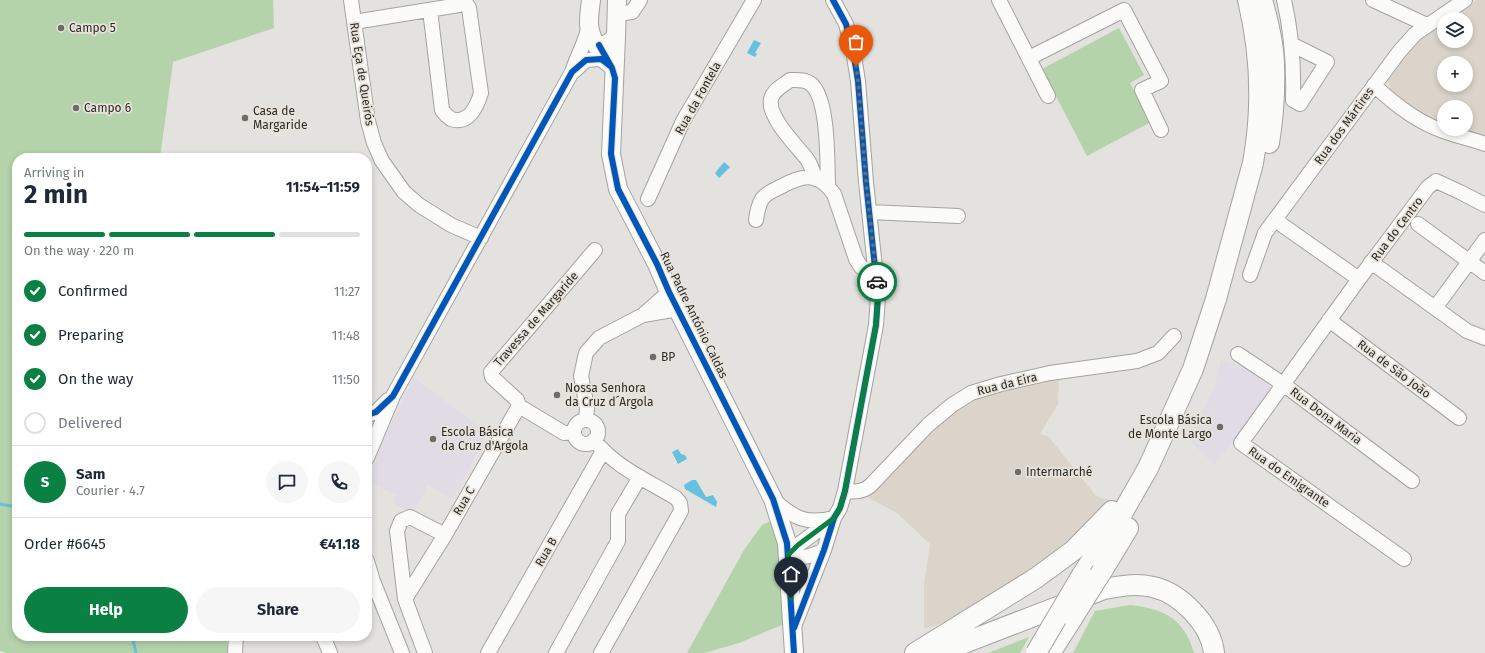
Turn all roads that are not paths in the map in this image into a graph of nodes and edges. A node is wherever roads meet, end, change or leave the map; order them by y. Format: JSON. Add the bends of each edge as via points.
{"nodes":[{"id":1,"x":351,"y":0,"type":"edge"},
{"id":2,"x":463,"y":0,"type":"edge"},
{"id":3,"x":590,"y":0,"type":"edge"},
{"id":4,"x":640,"y":0,"type":"edge"},
{"id":5,"x":754,"y":0,"type":"edge"},
{"id":6,"x":833,"y":0,"type":"edge"},
{"id":7,"x":999,"y":0,"type":"edge"},
{"id":8,"x":1248,"y":0,"type":"edge"},
{"id":9,"x":1262,"y":0,"type":"edge"},
{"id":10,"x":1284,"y":0,"type":"edge"},
{"id":11,"x":1373,"y":0,"type":"edge"},
{"id":12,"x":1465,"y":0,"type":"edge"},
{"id":13,"x":618,"y":4,"type":"edge"},
{"id":14,"x":430,"y":10,"type":"junction"},
{"id":15,"x":354,"y":22,"type":"junction"},
{"id":16,"x":589,"y":23,"type":"junction"},
{"id":17,"x":1428,"y":25,"type":"junction"},
{"id":18,"x":616,"y":37,"type":"junction"},
{"id":19,"x":1291,"y":44,"type":"dead end"},
{"id":20,"x":597,"y":45,"type":"junction"},
{"id":21,"x":1030,"y":58,"type":"junction"},
{"id":22,"x":586,"y":60,"type":"junction"},
{"id":23,"x":572,"y":72,"type":"junction"},
{"id":24,"x":613,"y":73,"type":"junction"},
{"id":25,"x":1374,"y":85,"type":"junction"},
{"id":26,"x":1048,"y":96,"type":"dead end"},
{"id":27,"x":1161,"y":130,"type":"dead end"},
{"id":28,"x":1485,"y":144,"type":"edge"},
{"id":29,"x":822,"y":182,"type":"junction"},
{"id":30,"x":648,"y":199,"type":"dead end"},
{"id":31,"x":1485,"y":205,"type":"edge"},
{"id":32,"x":869,"y":212,"type":"junction"},
{"id":33,"x":958,"y":216,"type":"dead end"},
{"id":34,"x":756,"y":220,"type":"dead end"},
{"id":35,"x":1275,"y":220,"type":"junction"},
{"id":36,"x":1418,"y":224,"type":"dead end"},
{"id":37,"x":481,"y":238,"type":"junction"},
{"id":38,"x":1485,"y":240,"type":"edge"},
{"id":39,"x":595,"y":250,"type":"dead end"},
{"id":40,"x":1371,"y":262,"type":"junction"},
{"id":41,"x":1469,"y":262,"type":"junction"},
{"id":42,"x":1485,"y":273,"type":"edge"},
{"id":43,"x":876,"y":275,"type":"junction"},
{"id":44,"x":1250,"y":275,"type":"dead end"},
{"id":45,"x":1359,"y":279,"type":"junction"},
{"id":46,"x":670,"y":292,"type":"junction"},
{"id":47,"x":1435,"y":308,"type":"junction"},
{"id":48,"x":678,"y":309,"type":"junction"},
{"id":49,"x":643,"y":315,"type":"junction"},
{"id":50,"x":1329,"y":320,"type":"junction"},
{"id":51,"x":1174,"y":336,"type":"dead end"},
{"id":52,"x":1485,"y":338,"type":"edge"},
{"id":53,"x":1238,"y":354,"type":"dead end"},
{"id":54,"x":1283,"y":384,"type":"junction"},
{"id":55,"x":393,"y":396,"type":"junction"},
{"id":56,"x":518,"y":406,"type":"junction"},
{"id":57,"x":372,"y":413,"type":"edge"},
{"id":58,"x":372,"y":418,"type":"edge"},
{"id":59,"x":1459,"y":418,"type":"dead end"},
{"id":60,"x":586,"y":420,"type":"junction"},
{"id":61,"x":379,"y":429,"type":"junction"},
{"id":62,"x":574,"y":432,"type":"junction"},
{"id":63,"x":372,"y":444,"type":"edge"},
{"id":64,"x":599,"y":446,"type":"junction"},
{"id":65,"x":1148,"y":468,"type":"junction"},
{"id":66,"x":640,"y":477,"type":"junction"},
{"id":67,"x":1412,"y":481,"type":"dead end"},
{"id":68,"x":845,"y":491,"type":"junction"},
{"id":69,"x":773,"y":499,"type":"junction"},
{"id":70,"x":834,"y":518,"type":"junction"},
{"id":71,"x":445,"y":535,"type":"junction"},
{"id":72,"x":824,"y":550,"type":"junction"},
{"id":73,"x":788,"y":555,"type":"junction"},
{"id":74,"x":1404,"y":559,"type":"dead end"},
{"id":75,"x":372,"y":578,"type":"edge"},
{"id":76,"x":405,"y":599,"type":"junction"},
{"id":77,"x":793,"y":630,"type":"junction"},
{"id":78,"x":236,"y":641,"type":"edge"},
{"id":79,"x":325,"y":641,"type":"edge"},
{"id":80,"x":1053,"y":652,"type":"edge"},
{"id":81,"x":235,"y":653,"type":"edge"},
{"id":82,"x":330,"y":653,"type":"edge"},
{"id":83,"x":402,"y":653,"type":"edge"},
{"id":84,"x":425,"y":653,"type":"edge"},
{"id":85,"x":488,"y":653,"type":"edge"},
{"id":86,"x":556,"y":653,"type":"edge"},
{"id":87,"x":601,"y":653,"type":"edge"},
{"id":88,"x":794,"y":653,"type":"edge"},
{"id":89,"x":915,"y":653,"type":"edge"},
{"id":90,"x":938,"y":653,"type":"edge"},
{"id":91,"x":970,"y":653,"type":"edge"},
{"id":92,"x":1203,"y":653,"type":"edge"},
{"id":93,"x":1214,"y":653,"type":"edge"}],
"edges":[{"from":1,"to":15,"type":"street","name":"Rua Eça de Queirós"},
{"from":2,"to":14,"type":"street","via":[[459,5]]},
{"from":2,"to":14,"type":"street","via":[[469,8],[481,93],[471,114],[460,120],[450,118],[442,110]]},
{"from":3,"to":16,"type":"main road"},
{"from":4,"to":13,"type":"street","via":[[632,12]]},
{"from":5,"to":30,"type":"street","name":"Rua da Fontela","via":[[683,120]]},
{"from":6,"to":32,"type":"street","via":[[846,24],[853,50]]},
{"from":7,"to":21,"type":"street"},
{"from":8,"to":65,"type":"highway","via":[[1256,39],[1259,77],[1258,123],[1253,163],[1216,299],[1193,369]]},
{"from":9,"to":80,"type":"highway","bridge":true,"via":[[1269,26],[1274,66],[1274,110],[1268,151],[1254,208],[1202,375],[1182,426],[1158,476]]},
{"from":10,"to":19,"type":"street"},
{"from":11,"to":17,"type":"street"},
{"from":12,"to":17,"type":"street","name":"Rua dos Mártires"},
{"from":13,"to":18,"type":"main road","name":"Rua Padre António Caldas"},
{"from":14,"to":15,"type":"street"},
{"from":15,"to":37,"type":"street","name":"Rua Eça de Queirós","via":[[368,121],[382,161],[404,192],[419,205],[451,225]]},
{"from":16,"to":20,"type":"main road","via":[[590,36]]},
{"from":16,"to":23,"type":"street","via":[[586,38]]},
{"from":17,"to":25,"type":"street","name":"Rua dos Mártires","via":[[1415,34]]},
{"from":18,"to":20,"type":"main road","via":[[606,45]]},
{"from":18,"to":24,"type":"main road","name":"Rua Padre António Caldas"},
{"from":20,"to":22,"type":"street"},
{"from":20,"to":24,"type":"main road"},
{"from":21,"to":26,"type":"street"},
{"from":21,"to":27,"type":"street","via":[[1124,10],[1161,81],[1142,90]]},
{"from":22,"to":23,"type":"street"},
{"from":22,"to":24,"type":"street","via":[[601,59]]},
{"from":23,"to":37,"type":"street"},
{"from":24,"to":46,"type":"main road","name":"Rua Padre António Caldas","via":[[611,154],[618,189]]},
{"from":25,"to":28,"type":"street","via":[[1396,105],[1427,124]]},
{"from":25,"to":35,"type":"street","name":"Rua dos Mártires"},
{"from":29,"to":29,"type":"street","via":[[827,153],[820,97],[807,81],[790,80],[771,99],[772,108],[784,131]]},
{"from":29,"to":34,"type":"street","via":[[805,176],[768,193],[758,209]]},
{"from":29,"to":43,"type":"street","via":[[834,194],[856,259],[861,267]]},
{"from":31,"to":40,"type":"street","name":"Rua do Centro","via":[[1436,181],[1428,187]]},
{"from":32,"to":33,"type":"street"},
{"from":32,"to":43,"type":"street"},
{"from":35,"to":44,"type":"street","name":"Rua dos Mártires","via":[[1265,233]]},
{"from":35,"to":45,"type":"street"},
{"from":36,"to":41,"type":"street"},
{"from":37,"to":55,"type":"street"},
{"from":38,"to":41,"type":"street"},
{"from":39,"to":56,"type":"street","name":"Travessa de Margaride","via":[[491,372],[492,377],[517,400]]},
{"from":40,"to":45,"type":"street","name":"Rua do Centro"},
{"from":40,"to":47,"type":"street"},
{"from":41,"to":42,"type":"street"},
{"from":41,"to":47,"type":"street"},
{"from":43,"to":68,"type":"street","via":[[876,325]]},
{"from":45,"to":50,"type":"street","name":"Rua do Emigrante"},
{"from":46,"to":48,"type":"main road","name":"Rua Padre António Caldas"},
{"from":46,"to":49,"type":"street"},
{"from":47,"to":52,"type":"street","via":[[1467,331]]},
{"from":48,"to":49,"type":"street"},
{"from":48,"to":69,"type":"main road","name":"Rua Padre António Caldas"},
{"from":49,"to":60,"type":"street","via":[[599,338],[586,353],[581,376],[587,408]]},
{"from":50,"to":54,"type":"street","name":"Rua do Emigrante"},
{"from":50,"to":59,"type":"street","name":"Rua de São João"},
{"from":51,"to":68,"type":"street","name":"Rua da Eira","via":[[1158,353],[1137,361],[1050,373],[971,393],[928,425],[870,486],[854,492]]},
{"from":53,"to":54,"type":"street","name":"Rua Dona Maria"},
{"from":54,"to":67,"type":"street","name":"Rua Dona Maria"},
{"from":54,"to":74,"type":"street","name":"Rua do Emigrante","via":[[1241,443]]},
{"from":55,"to":57,"type":"street"},
{"from":55,"to":61,"type":"street"},
{"from":56,"to":62,"type":"street","via":[[564,434]]},
{"from":56,"to":71,"type":"street","name":"Rua C"},
{"from":58,"to":61,"type":"street"},
{"from":60,"to":62,"type":"street","via":[[577,423]]},
{"from":60,"to":64,"type":"street","via":[[594,423]]},
{"from":61,"to":63,"type":"street"},
{"from":62,"to":64,"type":"street","via":[[577,440]]},
{"from":64,"to":66,"type":"street","via":[[616,462]]},
{"from":64,"to":85,"type":"street","name":"Rua B"},
{"from":65,"to":80,"type":"highway","bridge":true,"via":[[1082,575]]},
{"from":65,"to":89,"type":"highway","via":[[1138,470],[1112,511],[1074,550],[1036,578]]},
{"from":66,"to":86,"type":"street","via":[[618,514],[618,541]]},
{"from":66,"to":87,"type":"street","via":[[676,498],[681,511]]},
{"from":68,"to":70,"type":"street"},
{"from":69,"to":70,"type":"street","via":[[795,517],[808,521]]},
{"from":69,"to":73,"type":"main road","name":"Rua Padre António Caldas","via":[[787,543]]},
{"from":70,"to":72,"type":"street"},
{"from":70,"to":73,"type":"street"},
{"from":71,"to":76,"type":"street","name":"Rua C"},
{"from":71,"to":76,"type":"street","via":[[410,517],[401,522],[397,531]]},
{"from":72,"to":73,"type":"street","via":[[800,558]]},
{"from":72,"to":77,"type":"street"},
{"from":73,"to":77,"type":"main road","name":"Rua Padre António Caldas"},
{"from":75,"to":83,"type":"street"},
{"from":76,"to":84,"type":"street"},
{"from":77,"to":88,"type":"main road","name":"Rua Padre António Caldas"},
{"from":78,"to":81,"type":"street"},
{"from":79,"to":82,"type":"street"},
{"from":90,"to":93,"type":"highway","via":[[1104,589],[1133,584],[1153,587],[1175,596],[1192,611],[1206,629]]},
{"from":91,"to":92,"type":"highway","via":[[1105,601],[1132,598],[1150,600],[1170,608],[1185,619],[1196,635]]}]}
